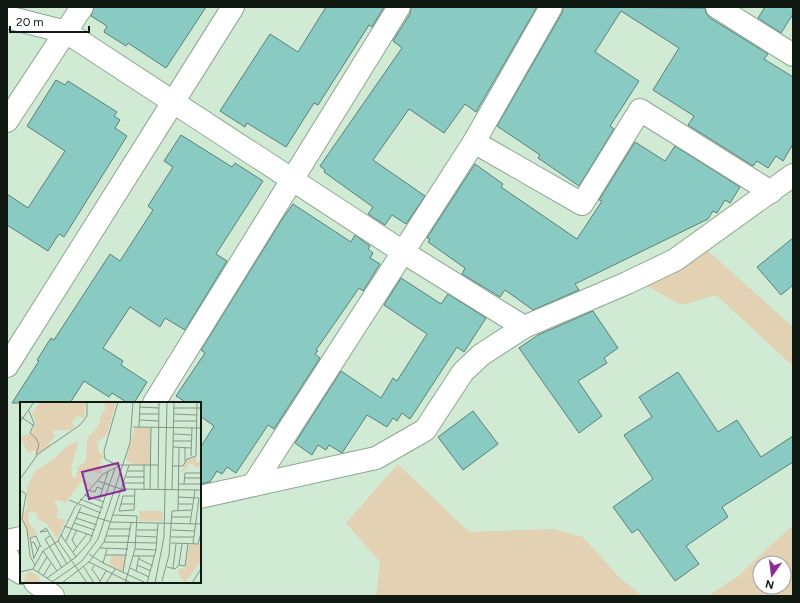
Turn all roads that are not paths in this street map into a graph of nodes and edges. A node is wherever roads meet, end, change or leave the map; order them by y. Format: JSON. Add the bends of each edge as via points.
{"nodes":[{"id":1,"x":82,"y":7,"type":"edge"},
{"id":2,"x":233,"y":7,"type":"edge"},
{"id":3,"x":399,"y":7,"type":"edge"},
{"id":4,"x":551,"y":7,"type":"edge"},
{"id":5,"x":717,"y":7,"type":"edge"},
{"id":6,"x":7,"y":16,"type":"edge"},
{"id":7,"x":66,"y":32,"type":"junction"},
{"id":8,"x":793,"y":55,"type":"edge"},
{"id":9,"x":173,"y":102,"type":"junction"},
{"id":10,"x":7,"y":121,"type":"edge"},
{"id":11,"x":474,"y":142,"type":"junction"},
{"id":12,"x":793,"y":175,"type":"edge"},
{"id":13,"x":291,"y":179,"type":"junction"},
{"id":14,"x":771,"y":192,"type":"junction"},
{"id":15,"x":402,"y":252,"type":"junction"},
{"id":16,"x":524,"y":327,"type":"junction"},
{"id":17,"x":7,"y":366,"type":"edge"},
{"id":18,"x":155,"y":402,"type":"edge"},
{"id":19,"x":253,"y":485,"type":"junction"},
{"id":20,"x":201,"y":497,"type":"edge"},
{"id":21,"x":20,"y":538,"type":"edge"},
{"id":22,"x":7,"y":541,"type":"edge"},
{"id":23,"x":7,"y":555,"type":"edge"},
{"id":24,"x":20,"y":572,"type":"edge"},
{"id":25,"x":36,"y":583,"type":"edge"},
{"id":26,"x":52,"y":596,"type":"edge"}],
"edges":[{"from":1,"to":7,"type":"street"},
{"from":2,"to":9,"type":"street"},
{"from":3,"to":13,"type":"street"},
{"from":4,"to":11,"type":"street"},
{"from":5,"to":8,"type":"street"},
{"from":6,"to":7,"type":"street"},
{"from":7,"to":9,"type":"street"},
{"from":7,"to":10,"type":"street"},
{"from":9,"to":13,"type":"street"},
{"from":9,"to":17,"type":"street"},
{"from":11,"to":14,"type":"street","via":[[582,204],[640,110]]},
{"from":11,"to":15,"type":"street"},
{"from":12,"to":14,"type":"street"},
{"from":13,"to":15,"type":"street"},
{"from":13,"to":18,"type":"street"},
{"from":14,"to":16,"type":"street","via":[[675,260]]},
{"from":15,"to":16,"type":"street"},
{"from":15,"to":19,"type":"street"},
{"from":16,"to":19,"type":"street","via":[[481,355],[463,372],[425,430],[376,458]]},
{"from":19,"to":20,"type":"street"},
{"from":21,"to":22,"type":"street"},
{"from":23,"to":24,"type":"street","via":[[13,568]]},
{"from":25,"to":26,"type":"street"}]}
